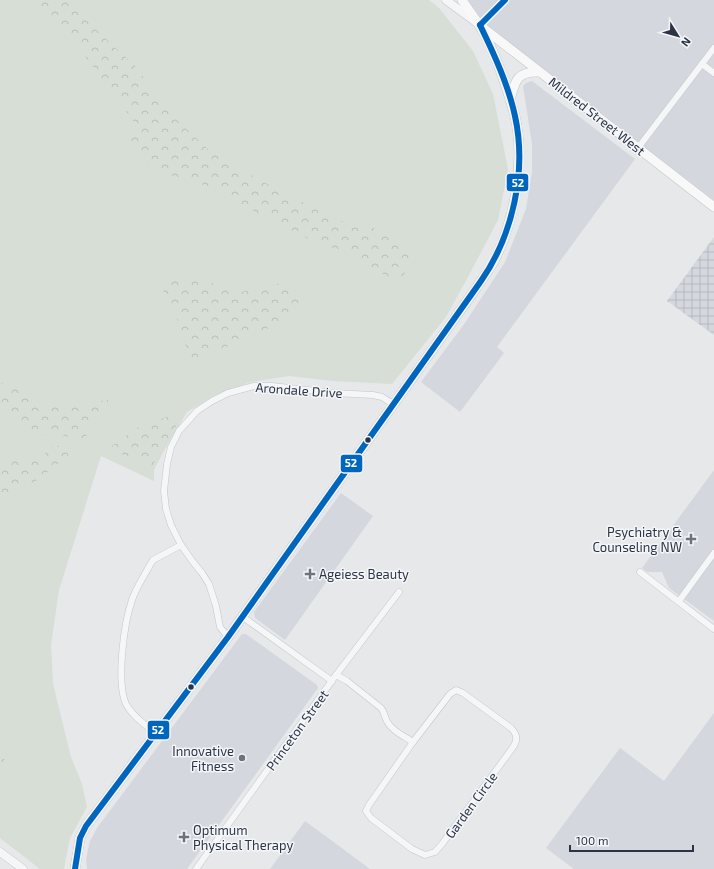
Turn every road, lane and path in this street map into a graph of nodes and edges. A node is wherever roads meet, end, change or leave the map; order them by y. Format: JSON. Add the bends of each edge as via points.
{"nodes":[{"id":1,"x":446,"y":0,"type":"edge"},
{"id":2,"x":462,"y":0,"type":"edge"},
{"id":3,"x":505,"y":0,"type":"edge"},
{"id":4,"x":480,"y":25,"type":"junction"},
{"id":5,"x":714,"y":48,"type":"edge"},
{"id":6,"x":702,"y":64,"type":"junction"},
{"id":7,"x":539,"y":72,"type":"junction"},
{"id":8,"x":714,"y":73,"type":"edge"},
{"id":9,"x":510,"y":100,"type":"junction"},
{"id":10,"x":638,"y":148,"type":"junction"},
{"id":11,"x":714,"y":207,"type":"edge"},
{"id":12,"x":393,"y":404,"type":"junction"},
{"id":13,"x":181,"y":545,"type":"junction"},
{"id":14,"x":714,"y":553,"type":"edge"},
{"id":15,"x":640,"y":572,"type":"dead end"},
{"id":16,"x":399,"y":592,"type":"dead end"},
{"id":17,"x":679,"y":601,"type":"junction"},
{"id":18,"x":243,"y":617,"type":"junction"},
{"id":19,"x":714,"y":629,"type":"edge"},
{"id":20,"x":228,"y":637,"type":"junction"},
{"id":21,"x":336,"y":675,"type":"junction"},
{"id":22,"x":332,"y":681,"type":"junction"},
{"id":23,"x":156,"y":734,"type":"junction"},
{"id":24,"x":413,"y":742,"type":"junction"},
{"id":25,"x":0,"y":852,"type":"edge"},
{"id":26,"x":76,"y":856,"type":"junction"},
{"id":27,"x":22,"y":869,"type":"edge"},
{"id":28,"x":71,"y":869,"type":"edge"},
{"id":29,"x":75,"y":869,"type":"edge"},
{"id":30,"x":196,"y":869,"type":"edge"}],
"edges":[{"from":1,"to":4,"type":"street"},
{"from":2,"to":4,"type":"main road"},
{"from":3,"to":4,"type":"street"},
{"from":4,"to":7,"type":"main road","name":"Mildred Street West"},
{"from":4,"to":9,"type":"main road"},
{"from":5,"to":6,"type":"street"},
{"from":6,"to":8,"type":"street"},
{"from":6,"to":10,"type":"street"},
{"from":7,"to":9,"type":"main road","via":[[527,72],[518,78]]},
{"from":7,"to":10,"type":"main road","name":"Mildred Street West"},
{"from":9,"to":12,"type":"main road","via":[[515,117],[518,154],[514,205],[504,239],[495,260],[477,287]]},
{"from":10,"to":11,"type":"main road","name":"Mildred Street West"},
{"from":12,"to":13,"type":"street","name":"Arondale Drive","via":[[373,395],[263,386],[236,390],[208,403],[179,432],[169,457],[164,500],[171,525]]},
{"from":12,"to":18,"type":"main road"},
{"from":13,"to":20,"type":"street","name":"Arondale Drive","via":[[209,584],[220,627]]},
{"from":13,"to":23,"type":"street","via":[[153,560],[132,601],[123,640],[123,696],[129,710]]},
{"from":14,"to":17,"type":"street"},
{"from":15,"to":17,"type":"street"},
{"from":16,"to":21,"type":"street","name":"Princeton Street"},
{"from":17,"to":19,"type":"street"},
{"from":18,"to":20,"type":"main road"},
{"from":18,"to":22,"type":"street"},
{"from":20,"to":23,"type":"main road"},
{"from":21,"to":22,"type":"street","name":"Princeton Street"},
{"from":21,"to":24,"type":"street","via":[[381,708],[392,727]]},
{"from":22,"to":30,"type":"street","name":"Princeton Street"},
{"from":23,"to":26,"type":"main road","via":[[86,826]]},
{"from":24,"to":24,"type":"street","name":"Garden Circle","via":[[450,694],[456,690],[511,728],[517,737],[514,747],[442,844],[427,855],[412,849],[366,812]]},
{"from":25,"to":27,"type":"street"},
{"from":26,"to":28,"type":"main road"},
{"from":26,"to":29,"type":"main road"}]}
